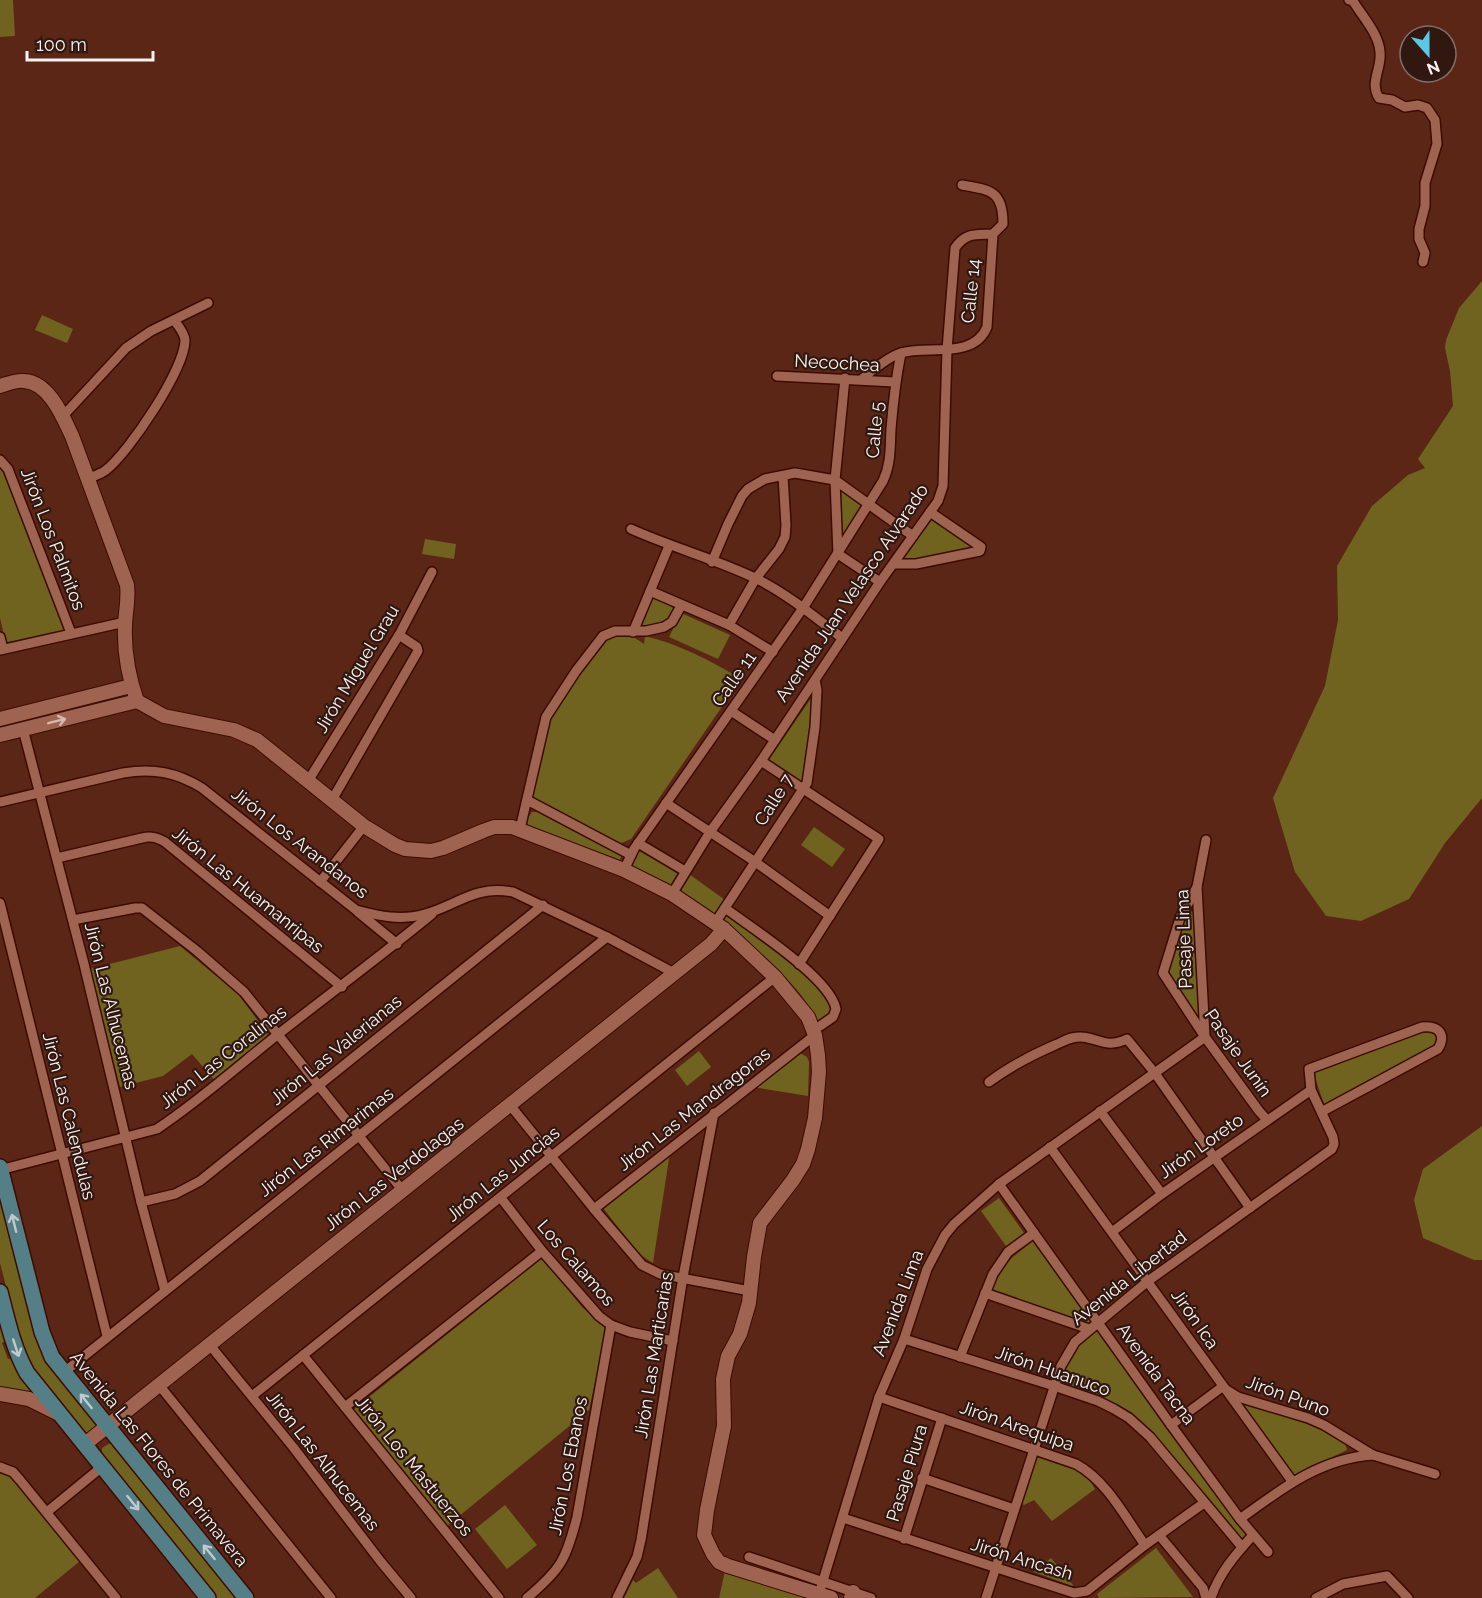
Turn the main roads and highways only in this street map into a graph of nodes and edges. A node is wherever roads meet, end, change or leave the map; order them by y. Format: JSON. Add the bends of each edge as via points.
{"nodes":[{"id":1,"x":0,"y":1169,"type":"edge"},
{"id":2,"x":0,"y":1292,"type":"edge"},
{"id":3,"x":208,"y":1598,"type":"edge"},
{"id":4,"x":246,"y":1598,"type":"edge"}],
"edges":[{"from":4,"to":1,"type":"main road","name":"Avenida Las Flores de Primavera","one_way":true,"via":[[52,1357]]},
{"from":2,"to":3,"type":"main road","one_way":true,"via":[[27,1373]]}]}
